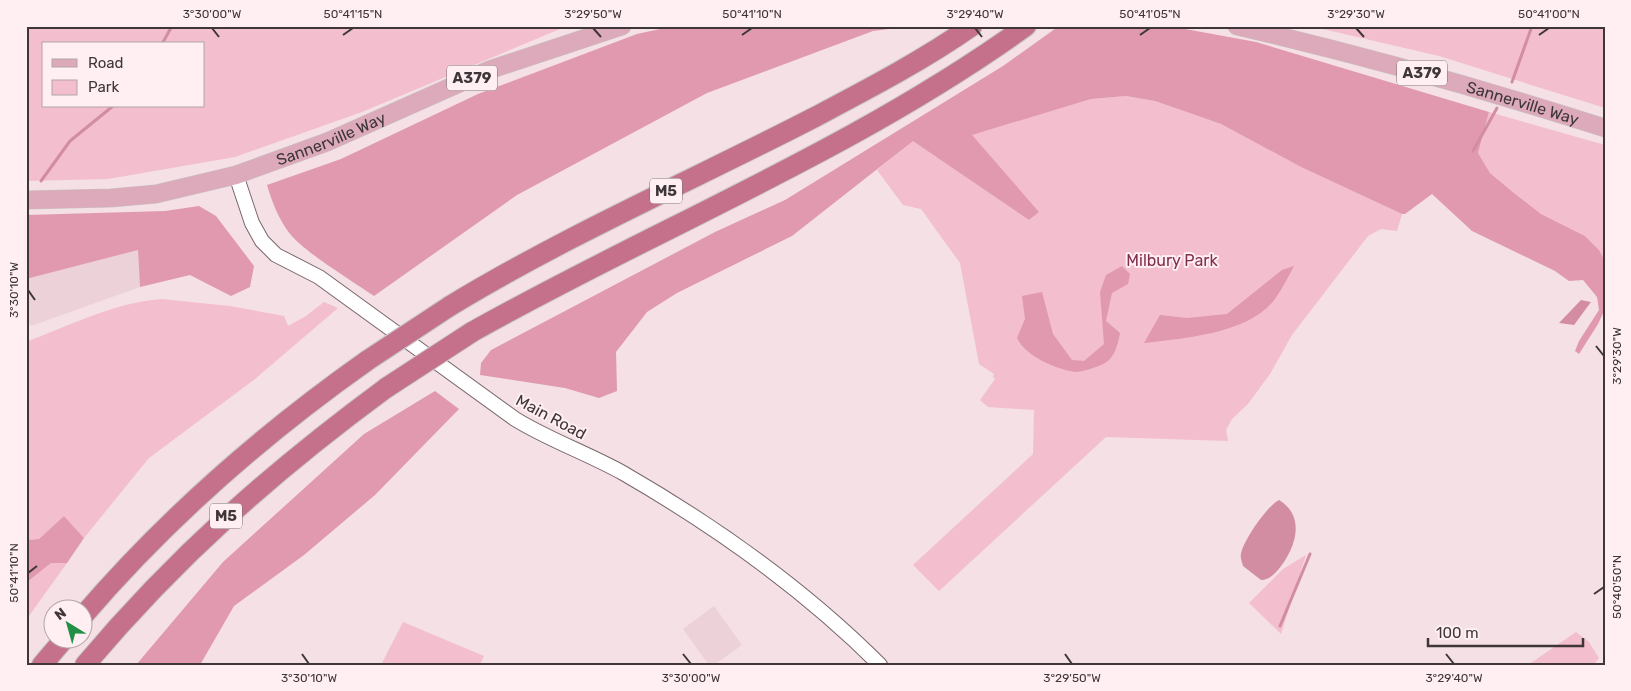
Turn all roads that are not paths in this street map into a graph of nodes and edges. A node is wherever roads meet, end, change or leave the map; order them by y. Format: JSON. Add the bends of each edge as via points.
{"nodes":[{"id":1,"x":622,"y":26,"type":"edge"},
{"id":2,"x":972,"y":26,"type":"edge"},
{"id":3,"x":1026,"y":26,"type":"edge"},
{"id":4,"x":1237,"y":26,"type":"edge"},
{"id":5,"x":1605,"y":128,"type":"edge"},
{"id":6,"x":236,"y":175,"type":"junction"},
{"id":7,"x":26,"y":200,"type":"edge"},
{"id":8,"x":92,"y":606,"type":"edge"},
{"id":9,"x":56,"y":648,"type":"edge"},
{"id":10,"x":42,"y":665,"type":"edge"},
{"id":11,"x":85,"y":665,"type":"edge"},
{"id":12,"x":880,"y":665,"type":"edge"}],
"edges":[{"from":1,"to":6,"type":"main road","name":"Sannerville Way","number":"A379","via":[[488,70],[310,149]]},
{"from":2,"to":8,"type":"highway","number":"M5","bridge":true,"via":[[886,79],[528,260],[368,360],[255,446],[154,540]]},
{"from":3,"to":11,"type":"highway","number":"M5","bridge":true,"via":[[955,75],[770,179],[581,273],[472,332],[386,388],[326,432],[231,512],[164,576]]},
{"from":4,"to":5,"type":"main road","name":"Sannerville Way","number":"A379","via":[[1362,56]]},
{"from":6,"to":7,"type":"main road","name":"Sannerville Way","number":"A379","via":[[156,194]]},
{"from":6,"to":12,"type":"street","name":"Main Road","via":[[252,224],[276,256],[320,277],[520,422],[621,472],[749,554],[799,591]]},
{"from":9,"to":10,"type":"highway"}]}
